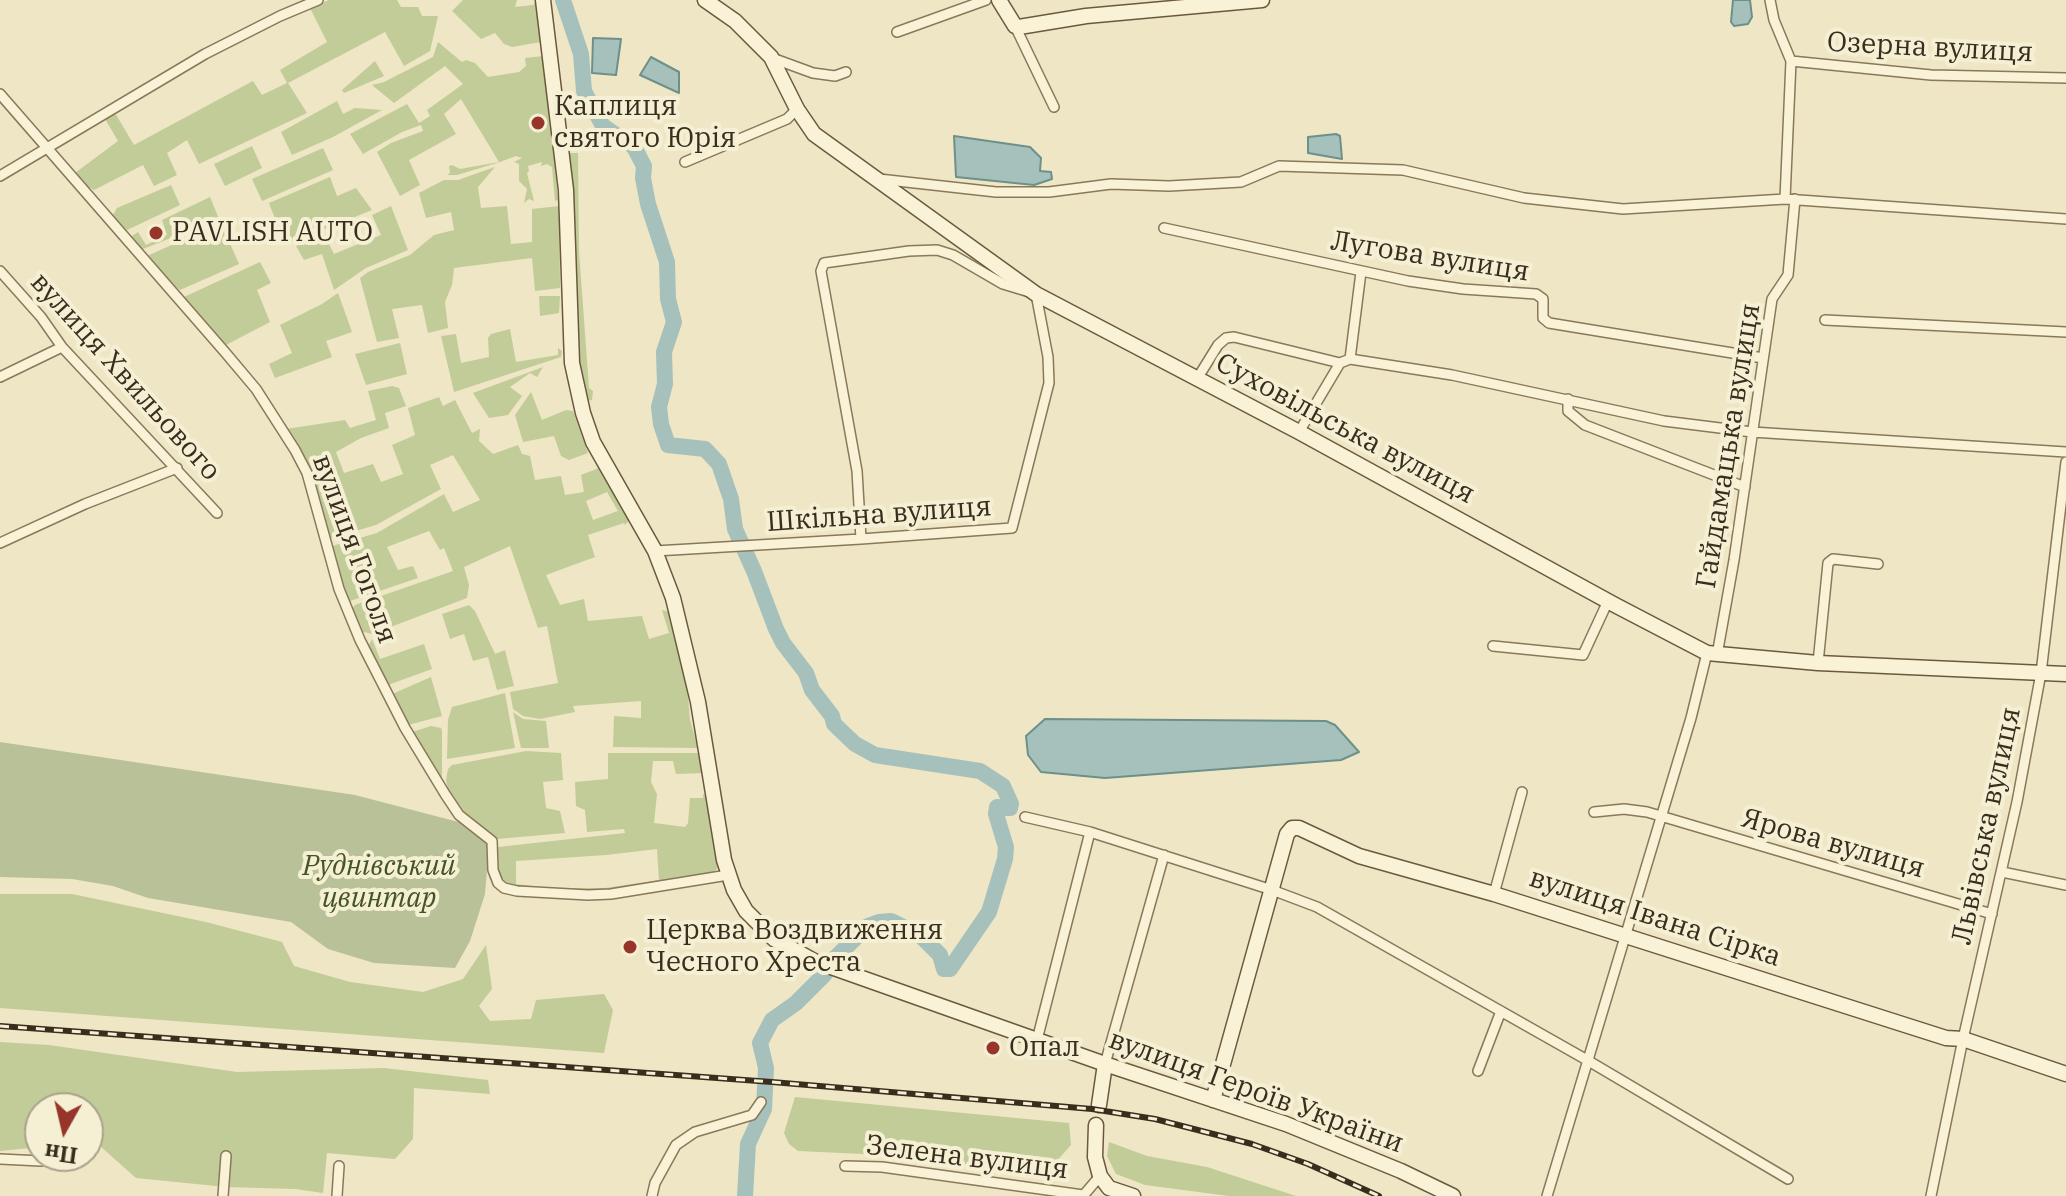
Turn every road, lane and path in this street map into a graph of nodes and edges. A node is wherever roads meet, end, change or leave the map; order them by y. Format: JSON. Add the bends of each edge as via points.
{"nodes":[{"id":1,"x":318,"y":0,"type":"edge"},
{"id":2,"x":543,"y":0,"type":"edge"},
{"id":3,"x":705,"y":0,"type":"edge"},
{"id":4,"x":986,"y":0,"type":"edge"},
{"id":5,"x":999,"y":0,"type":"edge"},
{"id":6,"x":1262,"y":0,"type":"edge"},
{"id":7,"x":1770,"y":0,"type":"edge"},
{"id":8,"x":1015,"y":26,"type":"junction"},
{"id":9,"x":897,"y":32,"type":"dead end"},
{"id":10,"x":771,"y":57,"type":"junction"},
{"id":11,"x":1791,"y":61,"type":"junction"},
{"id":12,"x":846,"y":72,"type":"dead end"},
{"id":13,"x":2066,"y":78,"type":"edge"},
{"id":14,"x":0,"y":94,"type":"edge"},
{"id":15,"x":1054,"y":107,"type":"dead end"},
{"id":16,"x":797,"y":109,"type":"junction"},
{"id":17,"x":47,"y":149,"type":"junction"},
{"id":18,"x":685,"y":162,"type":"dead end"},
{"id":19,"x":0,"y":176,"type":"edge"},
{"id":20,"x":877,"y":179,"type":"junction"},
{"id":21,"x":1790,"y":199,"type":"junction"},
{"id":22,"x":2066,"y":219,"type":"edge"},
{"id":23,"x":1164,"y":228,"type":"dead end"},
{"id":24,"x":0,"y":271,"type":"edge"},
{"id":25,"x":1361,"y":272,"type":"junction"},
{"id":26,"x":1036,"y":294,"type":"junction"},
{"id":27,"x":1825,"y":320,"type":"dead end"},
{"id":28,"x":2066,"y":332,"type":"edge"},
{"id":29,"x":62,"y":347,"type":"junction"},
{"id":30,"x":1763,"y":358,"type":"junction"},
{"id":31,"x":1345,"y":361,"type":"junction"},
{"id":32,"x":0,"y":377,"type":"edge"},
{"id":33,"x":1197,"y":379,"type":"junction"},
{"id":34,"x":1568,"y":399,"type":"junction"},
{"id":35,"x":1299,"y":432,"type":"junction"},
{"id":36,"x":1752,"y":432,"type":"junction"},
{"id":37,"x":2066,"y":452,"type":"edge"},
{"id":38,"x":2066,"y":462,"type":"edge"},
{"id":39,"x":177,"y":468,"type":"junction"},
{"id":40,"x":1745,"y":487,"type":"junction"},
{"id":41,"x":217,"y":513,"type":"dead end"},
{"id":42,"x":861,"y":539,"type":"junction"},
{"id":43,"x":0,"y":543,"type":"edge"},
{"id":44,"x":655,"y":551,"type":"junction"},
{"id":45,"x":1878,"y":564,"type":"dead end"},
{"id":46,"x":1608,"y":601,"type":"junction"},
{"id":47,"x":1493,"y":646,"type":"dead end"},
{"id":48,"x":1712,"y":654,"type":"junction"},
{"id":49,"x":1818,"y":663,"type":"junction"},
{"id":50,"x":2041,"y":673,"type":"junction"},
{"id":51,"x":2066,"y":674,"type":"edge"},
{"id":52,"x":1522,"y":792,"type":"dead end"},
{"id":53,"x":1594,"y":812,"type":"dead end"},
{"id":54,"x":1661,"y":816,"type":"junction"},
{"id":55,"x":1025,"y":817,"type":"dead end"},
{"id":56,"x":1090,"y":832,"type":"junction"},
{"id":57,"x":1164,"y":855,"type":"junction"},
{"id":58,"x":2002,"y":872,"type":"junction"},
{"id":59,"x":728,"y":875,"type":"junction"},
{"id":60,"x":2066,"y":885,"type":"edge"},
{"id":61,"x":1272,"y":890,"type":"junction"},
{"id":62,"x":1494,"y":894,"type":"junction"},
{"id":63,"x":1992,"y":914,"type":"junction"},
{"id":64,"x":1625,"y":936,"type":"junction"},
{"id":65,"x":1501,"y":1011,"type":"junction"},
{"id":66,"x":1963,"y":1039,"type":"junction"},
{"id":67,"x":1037,"y":1040,"type":"junction"},
{"id":68,"x":1587,"y":1060,"type":"junction"},
{"id":69,"x":1105,"y":1064,"type":"junction"},
{"id":70,"x":1478,"y":1071,"type":"dead end"},
{"id":71,"x":2066,"y":1074,"type":"edge"},
{"id":72,"x":1213,"y":1100,"type":"junction"},
{"id":73,"x":761,"y":1102,"type":"dead end"},
{"id":74,"x":1099,"y":1105,"type":"dead end"},
{"id":75,"x":1096,"y":1125,"type":"dead end"},
{"id":76,"x":226,"y":1156,"type":"dead end"},
{"id":77,"x":0,"y":1159,"type":"edge"},
{"id":78,"x":24,"y":1160,"type":"edge"},
{"id":79,"x":339,"y":1166,"type":"dead end"},
{"id":80,"x":845,"y":1166,"type":"dead end"},
{"id":81,"x":1100,"y":1176,"type":"junction"},
{"id":82,"x":1788,"y":1179,"type":"dead end"},
{"id":83,"x":1083,"y":1195,"type":"edge"},
{"id":84,"x":223,"y":1196,"type":"edge"},
{"id":85,"x":337,"y":1196,"type":"edge"},
{"id":86,"x":652,"y":1196,"type":"edge"},
{"id":87,"x":1133,"y":1196,"type":"edge"},
{"id":88,"x":1453,"y":1196,"type":"edge"},
{"id":89,"x":1547,"y":1196,"type":"edge"},
{"id":90,"x":1931,"y":1196,"type":"edge"}],
"edges":[{"from":1,"to":17,"type":"street","via":[[205,54]]},
{"from":2,"to":44,"type":"street","name":"вулиця Героїв України","via":[[566,190],[572,363],[590,434]]},
{"from":3,"to":10,"type":"street","name":"Суховільська вулиця"},
{"from":4,"to":9,"type":"street"},
{"from":5,"to":8,"type":"street"},
{"from":6,"to":8,"type":"street"},
{"from":7,"to":11,"type":"street"},
{"from":8,"to":15,"type":"street"},
{"from":10,"to":12,"type":"street","via":[[813,73]]},
{"from":10,"to":16,"type":"street","name":"Суховільська вулиця"},
{"from":11,"to":13,"type":"street","name":"Озерна вулиця","via":[[1931,75]]},
{"from":11,"to":21,"type":"street","name":"Гайдамацька вулиця"},
{"from":14,"to":17,"type":"street","name":"вулиця Гоголя"},
{"from":16,"to":18,"type":"street","via":[[787,119]]},
{"from":16,"to":20,"type":"street","name":"Суховільська вулиця","via":[[814,134]]},
{"from":17,"to":19,"type":"street"},
{"from":17,"to":59,"type":"street","name":"вулиця Гоголя","via":[[224,351],[273,416],[307,473],[339,589],[360,640],[445,794],[459,815],[489,836],[495,878],[504,888],[611,894]]},
{"from":20,"to":21,"type":"street","via":[[1049,192],[1111,184],[1241,182],[1279,166],[1403,170],[1524,198],[1623,209]]},
{"from":20,"to":26,"type":"street","name":"Суховільська вулиця"},
{"from":21,"to":22,"type":"street"},
{"from":21,"to":30,"type":"street","name":"Гайдамацька вулиця","via":[[1788,275],[1772,299]]},
{"from":23,"to":25,"type":"street","name":"Лугова вулиця"},
{"from":24,"to":29,"type":"street","name":"вулиця Хвильового"},
{"from":25,"to":30,"type":"street","name":"Лугова вулиця","via":[[1463,289],[1536,294],[1543,299],[1543,318],[1549,323]]},
{"from":25,"to":31,"type":"street"},
{"from":26,"to":33,"type":"street","name":"Суховільська вулиця"},
{"from":26,"to":42,"type":"street","name":"Шкільна вулиця","via":[[1049,383],[1012,528]]},
{"from":26,"to":42,"type":"street","via":[[1003,284],[937,250],[824,263],[821,271],[857,471]]},
{"from":27,"to":28,"type":"street"},
{"from":29,"to":32,"type":"street"},
{"from":29,"to":39,"type":"street","name":"вулиця Хвильового"},
{"from":30,"to":36,"type":"street","name":"Гайдамацька вулиця"},
{"from":31,"to":33,"type":"street","via":[[1234,337],[1218,345]]},
{"from":31,"to":34,"type":"street","via":[[1452,375]]},
{"from":31,"to":35,"type":"street"},
{"from":33,"to":35,"type":"street","name":"Суховільська вулиця"},
{"from":34,"to":36,"type":"street","via":[[1664,421]]},
{"from":34,"to":40,"type":"street","via":[[1568,411],[1585,425]]},
{"from":35,"to":46,"type":"street","name":"Суховільська вулиця"},
{"from":36,"to":37,"type":"street"},
{"from":36,"to":40,"type":"street","name":"Гайдамацька вулиця"},
{"from":38,"to":50,"type":"street","name":"Львівська вулиця"},
{"from":39,"to":41,"type":"street","name":"вулиця Хвильового"},
{"from":39,"to":43,"type":"street"},
{"from":40,"to":48,"type":"street","name":"Гайдамацька вулиця"},
{"from":42,"to":44,"type":"street","name":"Шкільна вулиця"},
{"from":44,"to":59,"type":"street","name":"вулиця Героїв України","via":[[681,627]]},
{"from":45,"to":49,"type":"street","via":[[1833,559],[1828,563]]},
{"from":46,"to":47,"type":"street","via":[[1583,655]]},
{"from":46,"to":48,"type":"street","name":"Суховільська вулиця"},
{"from":48,"to":49,"type":"street","name":"Суховільська вулиця"},
{"from":48,"to":54,"type":"street","name":"Гайдамацька вулиця"},
{"from":49,"to":50,"type":"street","name":"Суховільська вулиця"},
{"from":50,"to":51,"type":"street","name":"Суховільська вулиця"},
{"from":50,"to":58,"type":"street","name":"Львівська вулиця"},
{"from":52,"to":62,"type":"street"},
{"from":53,"to":54,"type":"street","name":"Ярова вулиця","via":[[1624,809]]},
{"from":54,"to":63,"type":"street","name":"Ярова вулиця"},
{"from":54,"to":64,"type":"street","name":"Гайдамацька вулиця"},
{"from":55,"to":56,"type":"street"},
{"from":56,"to":57,"type":"street"},
{"from":56,"to":67,"type":"street"},
{"from":57,"to":61,"type":"street"},
{"from":57,"to":69,"type":"street"},
{"from":58,"to":60,"type":"street"},
{"from":58,"to":63,"type":"street","name":"Львівська вулиця"},
{"from":59,"to":67,"type":"street","name":"вулиця Героїв України","via":[[756,924],[814,961]]},
{"from":61,"to":62,"type":"street","name":"вулиця Івана Сірка","via":[[1287,834],[1299,828],[1359,856]]},
{"from":61,"to":65,"type":"street","via":[[1317,907]]},
{"from":61,"to":72,"type":"street"},
{"from":62,"to":64,"type":"street","name":"вулиця Івана Сірка"},
{"from":63,"to":66,"type":"street","name":"Львівська вулиця"},
{"from":64,"to":66,"type":"street","name":"вулиця Івана Сірка"},
{"from":64,"to":68,"type":"street","name":"Гайдамацька вулиця"},
{"from":65,"to":68,"type":"street"},
{"from":65,"to":70,"type":"street"},
{"from":66,"to":71,"type":"street","name":"вулиця Івана Сірка"},
{"from":66,"to":90,"type":"street","name":"Львівська вулиця"},
{"from":67,"to":69,"type":"street","name":"вулиця Героїв України"},
{"from":68,"to":82,"type":"street"},
{"from":68,"to":89,"type":"street","name":"Гайдамацька вулиця"},
{"from":69,"to":72,"type":"street","name":"вулиця Героїв України"},
{"from":69,"to":74,"type":"street"},
{"from":72,"to":88,"type":"street","name":"вулиця Героїв України","via":[[1286,1124]]},
{"from":73,"to":86,"type":"street","via":[[752,1115],[695,1132],[676,1145]]},
{"from":75,"to":81,"type":"street"},
{"from":76,"to":84,"type":"street"},
{"from":77,"to":78,"type":"street"},
{"from":79,"to":85,"type":"street"},
{"from":80,"to":83,"type":"street","name":"Зелена вулиця"},
{"from":81,"to":83,"type":"street"},
{"from":81,"to":87,"type":"street","via":[[1109,1188]]}]}
